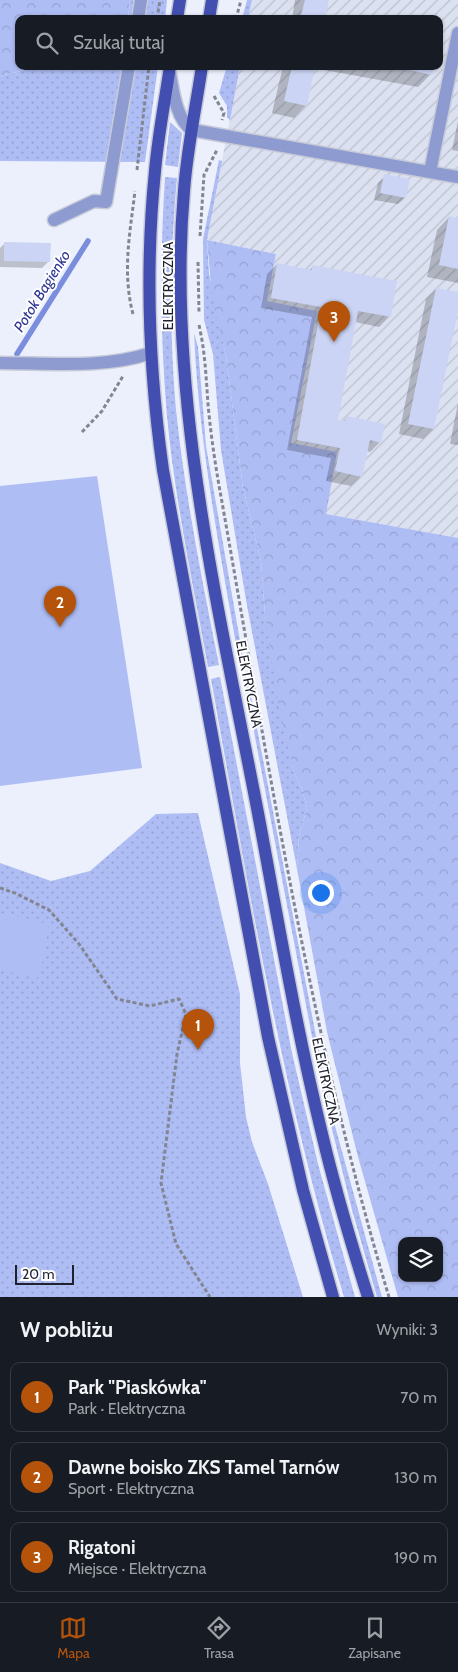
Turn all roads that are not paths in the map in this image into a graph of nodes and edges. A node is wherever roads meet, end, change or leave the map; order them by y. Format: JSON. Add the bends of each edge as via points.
{"nodes":[{"id":1,"x":141,"y":0,"type":"edge"},
{"id":2,"x":180,"y":0,"type":"edge"},
{"id":3,"x":212,"y":0,"type":"edge"},
{"id":4,"x":139,"y":15,"type":"edge"},
{"id":5,"x":178,"y":15,"type":"edge"},
{"id":6,"x":210,"y":15,"type":"edge"},
{"id":7,"x":458,"y":33,"type":"edge"},
{"id":8,"x":128,"y":70,"type":"edge"},
{"id":9,"x":169,"y":70,"type":"edge"},
{"id":10,"x":169,"y":70,"type":"edge"},
{"id":11,"x":201,"y":70,"type":"edge"},
{"id":12,"x":192,"y":130,"type":"junction"},
{"id":13,"x":430,"y":172,"type":"junction"},
{"id":14,"x":458,"y":177,"type":"edge"},
{"id":15,"x":54,"y":220,"type":"dead end"},
{"id":16,"x":151,"y":353,"type":"junction"},
{"id":17,"x":0,"y":363,"type":"edge"},
{"id":18,"x":334,"y":1297,"type":"edge"},
{"id":19,"x":368,"y":1297,"type":"edge"}],
"edges":[{"from":1,"to":4,"type":"street"},
{"from":2,"to":5,"type":"main road"},
{"from":3,"to":6,"type":"main road"},
{"from":7,"to":13,"type":"street"},
{"from":8,"to":15,"type":"street","via":[[106,202],[94,201]]},
{"from":9,"to":12,"type":"street","via":[[175,100],[184,122]]},
{"from":10,"to":16,"type":"main road","name":"ELEKTRYCZNA","via":[[151,226]]},
{"from":11,"to":12,"type":"main road","name":"ELEKTRYCZNA"},
{"from":12,"to":13,"type":"street"},
{"from":12,"to":19,"type":"main road","name":"ELEKTRYCZNA","via":[[184,192],[182,301],[189,418],[200,495],[300,1034],[322,1134]]},
{"from":13,"to":14,"type":"street"},
{"from":16,"to":17,"type":"street","via":[[97,364]]},
{"from":16,"to":18,"type":"main road","name":"ELEKTRYCZNA","via":[[162,470],[268,1038],[303,1190]]}]}
